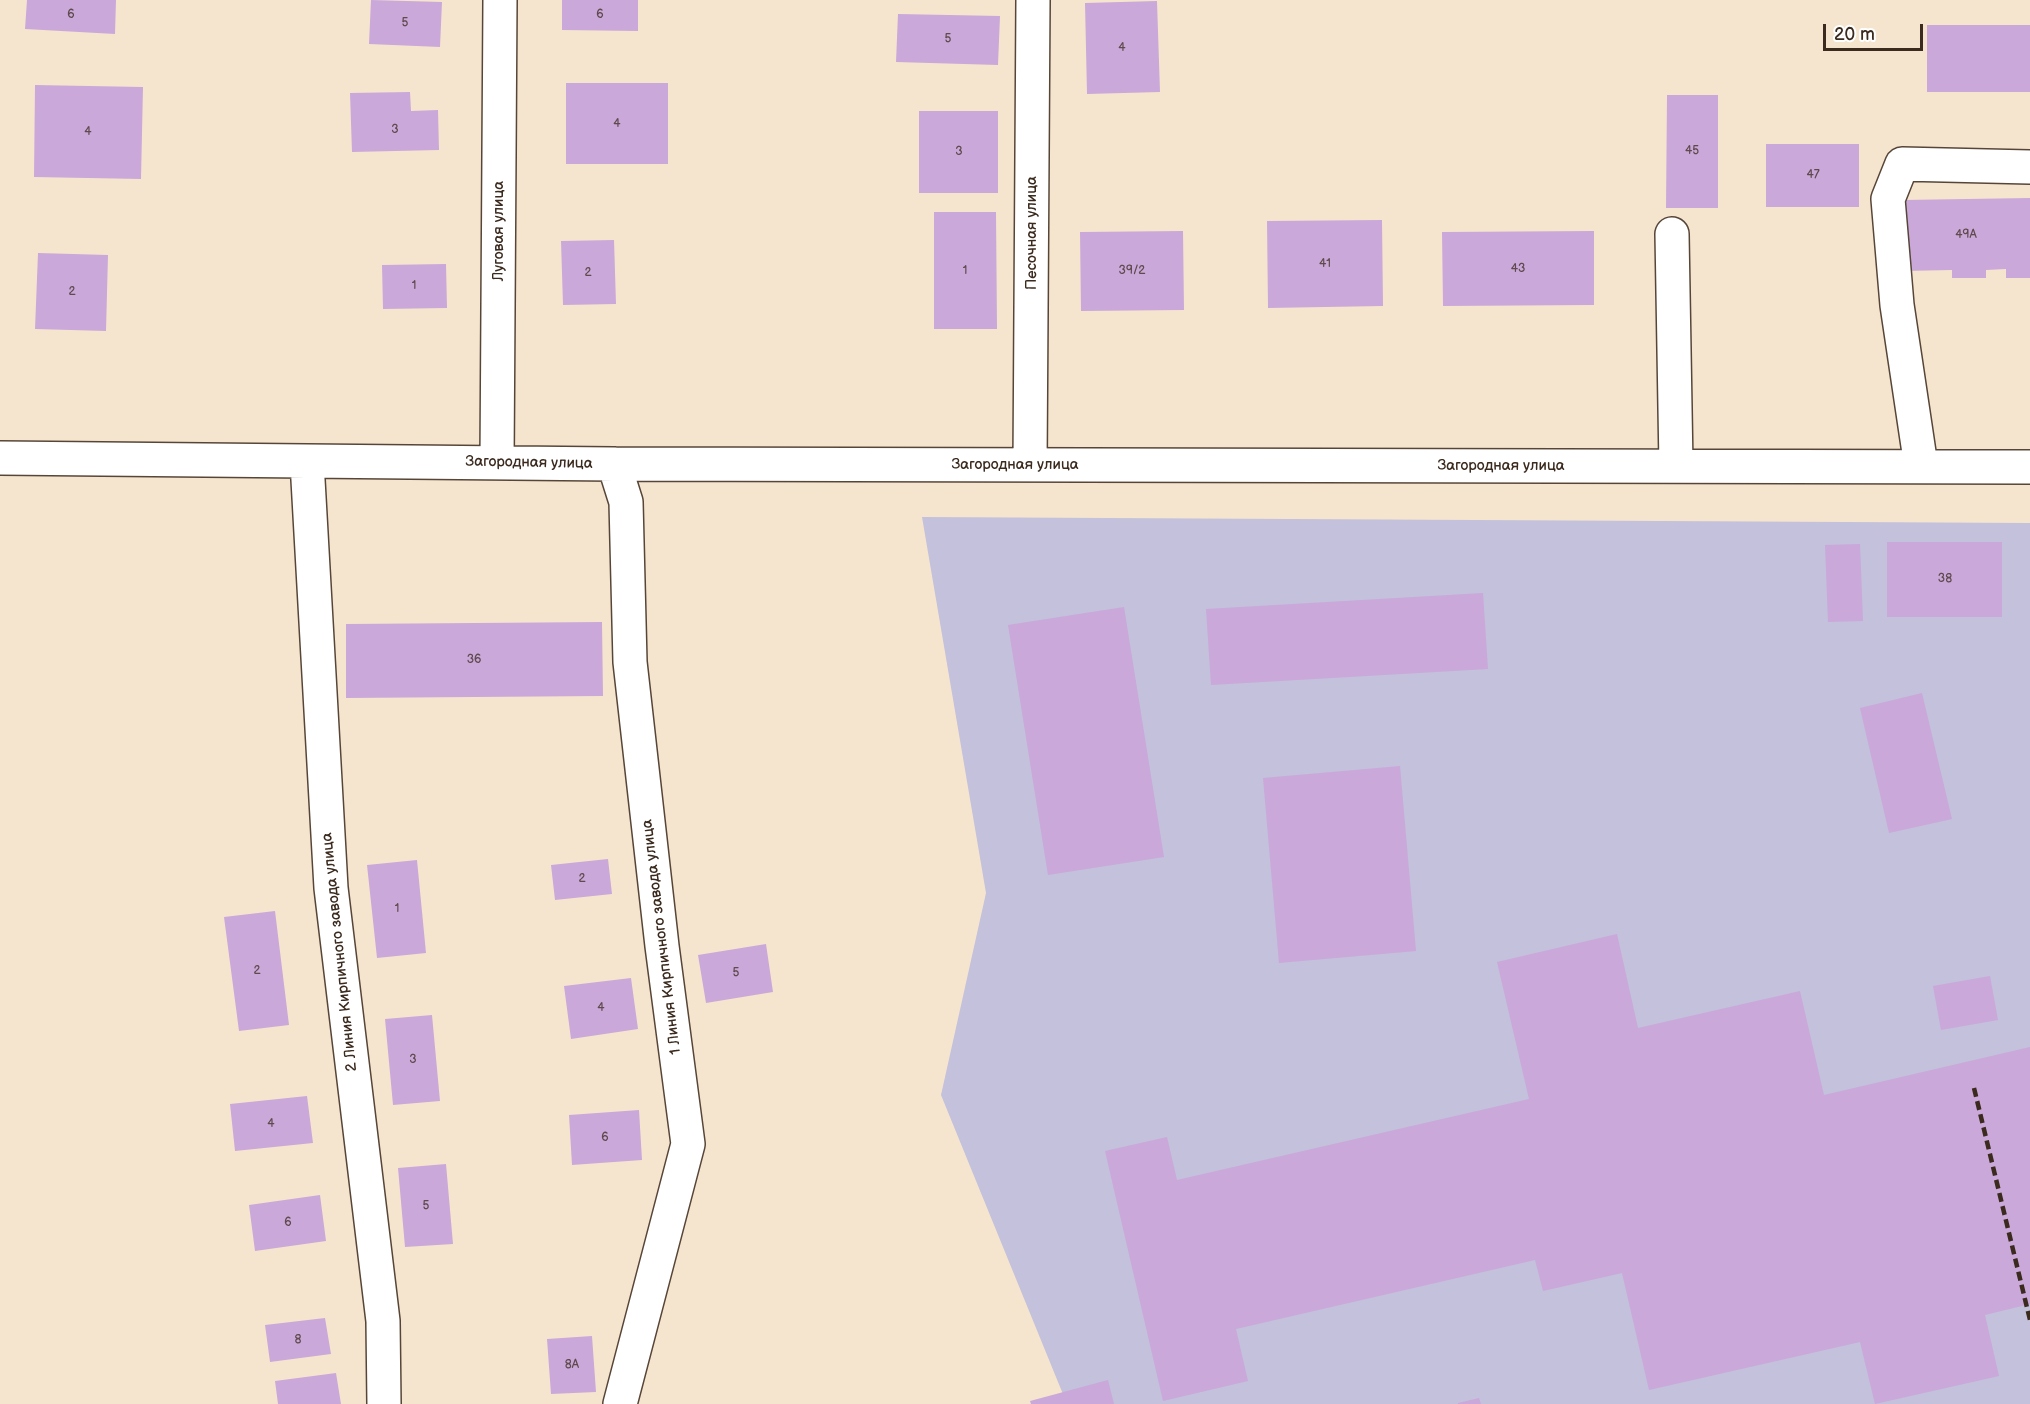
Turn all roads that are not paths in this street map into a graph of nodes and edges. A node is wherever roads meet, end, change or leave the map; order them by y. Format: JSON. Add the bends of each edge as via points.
{"nodes":[{"id":1,"x":500,"y":0,"type":"edge"},
{"id":2,"x":1033,"y":0,"type":"edge"},
{"id":3,"x":2030,"y":167,"type":"edge"},
{"id":4,"x":1672,"y":234,"type":"dead end"},
{"id":5,"x":0,"y":458,"type":"edge"},
{"id":6,"x":307,"y":462,"type":"junction"},
{"id":7,"x":497,"y":462,"type":"junction"},
{"id":8,"x":614,"y":464,"type":"junction"},
{"id":9,"x":1030,"y":465,"type":"junction"},
{"id":10,"x":1676,"y":466,"type":"junction"},
{"id":11,"x":1921,"y":466,"type":"junction"},
{"id":12,"x":2030,"y":467,"type":"edge"},
{"id":13,"x":384,"y":1404,"type":"edge"},
{"id":14,"x":620,"y":1404,"type":"edge"}],
"edges":[{"from":1,"to":7,"type":"street","name":"Луговая улица"},
{"from":2,"to":9,"type":"street","name":"Песочная улица"},
{"from":3,"to":11,"type":"street","via":[[1902,164],[1888,199],[1897,305]]},
{"from":4,"to":10,"type":"street"},
{"from":5,"to":6,"type":"street","name":"Загородная улица"},
{"from":6,"to":7,"type":"street","name":"Загородная улица"},
{"from":6,"to":13,"type":"street","name":"2 Линия Кирпичного завода улица","via":[[331,888],[383,1322]]},
{"from":7,"to":8,"type":"street","name":"Загородная улица"},
{"from":8,"to":9,"type":"street","name":"Загородная улица"},
{"from":8,"to":14,"type":"street","name":"1 Линия Кирпичного завода улица","via":[[626,502],[630,662],[688,1144]]},
{"from":9,"to":10,"type":"street","name":"Загородная улица"},
{"from":10,"to":11,"type":"street","name":"Загородная улица"},
{"from":11,"to":12,"type":"street","name":"Загородная улица"}]}
